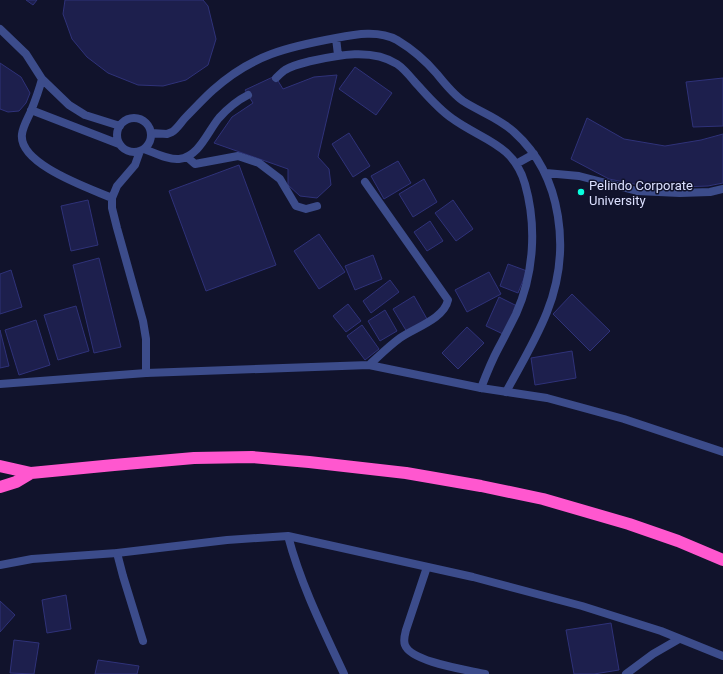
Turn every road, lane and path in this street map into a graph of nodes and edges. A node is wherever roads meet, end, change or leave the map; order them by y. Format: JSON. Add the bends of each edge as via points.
{"nodes":[{"id":1,"x":0,"y":30,"type":"edge"},
{"id":2,"x":336,"y":38,"type":"junction"},
{"id":3,"x":338,"y":55,"type":"junction"},
{"id":4,"x":276,"y":78,"type":"dead end"},
{"id":5,"x":42,"y":79,"type":"junction"},
{"id":6,"x":248,"y":95,"type":"dead end"},
{"id":7,"x":32,"y":110,"type":"junction"},
{"id":8,"x":120,"y":126,"type":"junction"},
{"id":9,"x":151,"y":133,"type":"junction"},
{"id":10,"x":119,"y":144,"type":"junction"},
{"id":11,"x":142,"y":150,"type":"junction"},
{"id":12,"x":534,"y":154,"type":"junction"},
{"id":13,"x":187,"y":157,"type":"junction"},
{"id":14,"x":516,"y":164,"type":"junction"},
{"id":15,"x":546,"y":173,"type":"junction"},
{"id":16,"x":365,"y":182,"type":"dead end"},
{"id":17,"x":723,"y":189,"type":"edge"},
{"id":18,"x":112,"y":198,"type":"junction"},
{"id":19,"x":317,"y":206,"type":"dead end"},
{"id":20,"x":369,"y":365,"type":"junction"},
{"id":21,"x":146,"y":373,"type":"junction"},
{"id":22,"x":0,"y":384,"type":"edge"},
{"id":23,"x":480,"y":388,"type":"junction"},
{"id":24,"x":506,"y":392,"type":"junction"},
{"id":25,"x":723,"y":452,"type":"edge"},
{"id":26,"x":0,"y":466,"type":"edge"},
{"id":27,"x":31,"y":473,"type":"junction"},
{"id":28,"x":0,"y":488,"type":"edge"},
{"id":29,"x":288,"y":536,"type":"junction"},
{"id":30,"x":117,"y":553,"type":"junction"},
{"id":31,"x":723,"y":560,"type":"edge"},
{"id":32,"x":0,"y":565,"type":"edge"},
{"id":33,"x":427,"y":568,"type":"junction"},
{"id":34,"x":679,"y":639,"type":"junction"},
{"id":35,"x":143,"y":641,"type":"dead end"},
{"id":36,"x":723,"y":656,"type":"edge"},
{"id":37,"x":344,"y":674,"type":"edge"},
{"id":38,"x":485,"y":674,"type":"edge"},
{"id":39,"x":626,"y":674,"type":"edge"}],
"edges":[{"from":1,"to":5,"type":"street","via":[[26,54]]},
{"from":2,"to":3,"type":"street"},
{"from":2,"to":9,"type":"street","via":[[292,46],[259,59],[214,89],[172,132]]},
{"from":2,"to":12,"type":"street","via":[[370,34],[396,39],[427,63],[457,96],[513,131]]},
{"from":3,"to":4,"type":"street","via":[[297,65],[285,70]]},
{"from":3,"to":14,"type":"street","via":[[375,56],[397,64],[447,115],[498,145]]},
{"from":5,"to":7,"type":"street"},
{"from":5,"to":8,"type":"street","via":[[78,111]]},
{"from":6,"to":13,"type":"street","via":[[233,103],[213,125],[196,150]]},
{"from":7,"to":10,"type":"street"},
{"from":7,"to":18,"type":"street","via":[[22,132],[22,144],[31,156],[55,172]]},
{"from":8,"to":9,"type":"street","via":[[127,120],[136,118],[147,125]]},
{"from":8,"to":10,"type":"street","via":[[117,131]]},
{"from":9,"to":11,"type":"street","via":[[150,142]]},
{"from":10,"to":11,"type":"street","via":[[128,152]]},
{"from":11,"to":13,"type":"street","via":[[174,159]]},
{"from":11,"to":18,"type":"street","via":[[135,165],[117,186]]},
{"from":12,"to":14,"type":"street"},
{"from":12,"to":15,"type":"street"},
{"from":13,"to":19,"type":"street","via":[[195,164],[238,156],[259,163],[280,179],[296,206],[306,209]]},
{"from":14,"to":23,"type":"street","via":[[525,185],[530,212],[532,251],[528,275],[516,314]]},
{"from":15,"to":17,"type":"street","via":[[579,176],[638,191],[688,193]]},
{"from":15,"to":24,"type":"street","via":[[558,213],[558,268],[546,316]]},
{"from":16,"to":20,"type":"street","via":[[448,300],[439,315],[400,338]]},
{"from":18,"to":21,"type":"street","via":[[117,228],[143,321],[146,338]]},
{"from":20,"to":21,"type":"street"},
{"from":20,"to":23,"type":"street"},
{"from":21,"to":22,"type":"street"},
{"from":23,"to":24,"type":"street"},
{"from":24,"to":25,"type":"street","via":[[546,398],[624,419]]},
{"from":26,"to":27,"type":"highway"},
{"from":27,"to":28,"type":"highway"},
{"from":27,"to":31,"type":"highway","via":[[194,458],[252,457],[406,472],[543,500],[629,524]]},
{"from":29,"to":30,"type":"street"},
{"from":29,"to":33,"type":"street","via":[[358,550]]},
{"from":29,"to":37,"type":"street","via":[[305,590]]},
{"from":30,"to":32,"type":"street"},
{"from":30,"to":35,"type":"street"},
{"from":33,"to":34,"type":"street","via":[[473,577],[582,606]]},
{"from":33,"to":38,"type":"street","via":[[404,636],[405,645],[416,656],[429,661]]},
{"from":34,"to":36,"type":"street"},
{"from":34,"to":39,"type":"street"}]}
